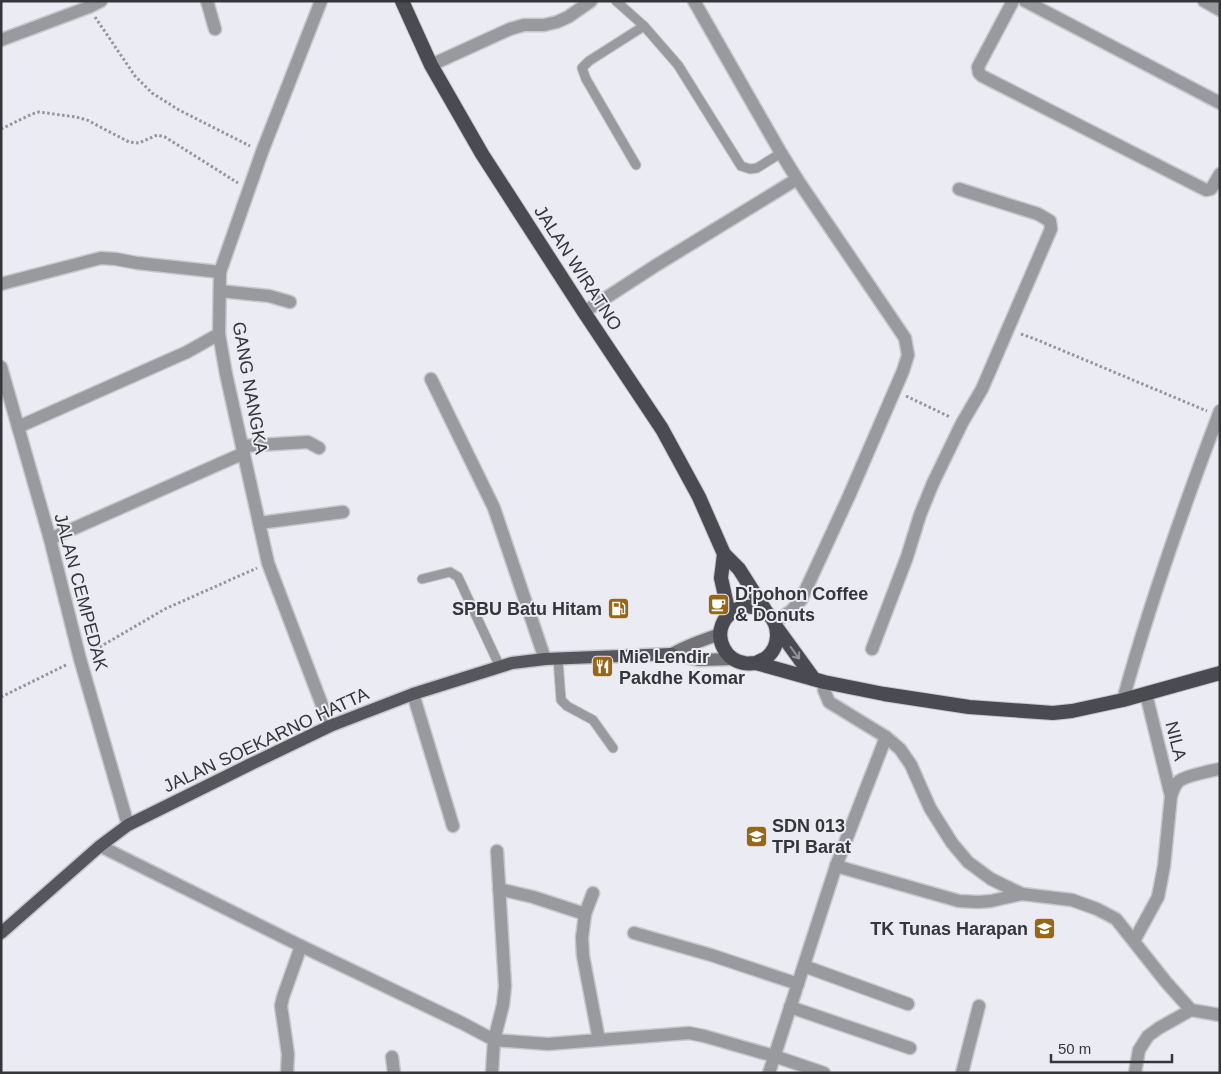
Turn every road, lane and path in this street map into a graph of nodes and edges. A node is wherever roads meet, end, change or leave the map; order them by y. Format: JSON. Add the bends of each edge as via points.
{"nodes":[{"id":1,"x":102,"y":1,"type":"edge"},
{"id":2,"x":206,"y":1,"type":"edge"},
{"id":3,"x":321,"y":1,"type":"edge"},
{"id":4,"x":402,"y":1,"type":"edge"},
{"id":5,"x":591,"y":1,"type":"edge"},
{"id":6,"x":616,"y":1,"type":"edge"},
{"id":7,"x":694,"y":1,"type":"edge"},
{"id":8,"x":1013,"y":1,"type":"edge"},
{"id":9,"x":1025,"y":1,"type":"edge"},
{"id":10,"x":1204,"y":1,"type":"edge"},
{"id":11,"x":87,"y":4,"type":"edge"},
{"id":12,"x":1220,"y":10,"type":"edge"},
{"id":13,"x":644,"y":26,"type":"junction"},
{"id":14,"x":214,"y":29,"type":"dead end"},
{"id":15,"x":1,"y":40,"type":"edge"},
{"id":16,"x":431,"y":65,"type":"junction"},
{"id":17,"x":1218,"y":98,"type":"edge"},
{"id":18,"x":1,"y":129,"type":"edge"},
{"id":19,"x":262,"y":152,"type":"junction"},
{"id":20,"x":781,"y":153,"type":"junction"},
{"id":21,"x":636,"y":165,"type":"dead end"},
{"id":22,"x":1220,"y":174,"type":"edge"},
{"id":23,"x":797,"y":179,"type":"junction"},
{"id":24,"x":959,"y":189,"type":"dead end"},
{"id":25,"x":249,"y":190,"type":"junction"},
{"id":26,"x":220,"y":272,"type":"junction"},
{"id":27,"x":1,"y":284,"type":"edge"},
{"id":28,"x":220,"y":291,"type":"junction"},
{"id":29,"x":290,"y":302,"type":"dead end"},
{"id":30,"x":584,"y":312,"type":"junction"},
{"id":31,"x":1008,"y":330,"type":"junction"},
{"id":32,"x":219,"y":334,"type":"junction"},
{"id":33,"x":1,"y":367,"type":"edge"},
{"id":34,"x":431,"y":379,"type":"dead end"},
{"id":35,"x":895,"y":391,"type":"junction"},
{"id":36,"x":1219,"y":413,"type":"edge"},
{"id":37,"x":962,"y":423,"type":"junction"},
{"id":38,"x":18,"y":427,"type":"junction"},
{"id":39,"x":319,"y":448,"type":"dead end"},
{"id":40,"x":243,"y":450,"type":"junction"},
{"id":41,"x":343,"y":512,"type":"dead end"},
{"id":42,"x":259,"y":523,"type":"junction"},
{"id":43,"x":50,"y":539,"type":"junction"},
{"id":44,"x":724,"y":554,"type":"junction"},
{"id":45,"x":268,"y":563,"type":"junction"},
{"id":46,"x":422,"y":579,"type":"dead end"},
{"id":47,"x":729,"y":614,"type":"junction"},
{"id":48,"x":773,"y":621,"type":"junction"},
{"id":49,"x":720,"y":634,"type":"junction"},
{"id":50,"x":872,"y":650,"type":"dead end"},
{"id":51,"x":672,"y":654,"type":"junction"},
{"id":52,"x":80,"y":659,"type":"junction"},
{"id":53,"x":545,"y":659,"type":"junction"},
{"id":54,"x":558,"y":659,"type":"junction"},
{"id":55,"x":734,"y":659,"type":"junction"},
{"id":56,"x":756,"y":663,"type":"junction"},
{"id":57,"x":500,"y":667,"type":"junction"},
{"id":58,"x":1220,"y":673,"type":"edge"},
{"id":59,"x":819,"y":680,"type":"junction"},
{"id":60,"x":413,"y":694,"type":"junction"},
{"id":61,"x":1146,"y":694,"type":"junction"},
{"id":62,"x":1,"y":697,"type":"edge"},
{"id":63,"x":1123,"y":700,"type":"junction"},
{"id":64,"x":330,"y":726,"type":"junction"},
{"id":65,"x":886,"y":737,"type":"junction"},
{"id":66,"x":613,"y":748,"type":"dead end"},
{"id":67,"x":1220,"y":769,"type":"edge"},
{"id":68,"x":1171,"y":796,"type":"junction"},
{"id":69,"x":128,"y":825,"type":"junction"},
{"id":70,"x":453,"y":826,"type":"dead end"},
{"id":71,"x":100,"y":846,"type":"junction"},
{"id":72,"x":497,"y":851,"type":"dead end"},
{"id":73,"x":836,"y":866,"type":"junction"},
{"id":74,"x":499,"y":889,"type":"junction"},
{"id":75,"x":593,"y":893,"type":"dead end"},
{"id":76,"x":1022,"y":894,"type":"junction"},
{"id":77,"x":585,"y":914,"type":"junction"},
{"id":78,"x":1,"y":932,"type":"edge"},
{"id":79,"x":634,"y":933,"type":"dead end"},
{"id":80,"x":1134,"y":941,"type":"junction"},
{"id":81,"x":301,"y":946,"type":"junction"},
{"id":82,"x":804,"y":966,"type":"junction"},
{"id":83,"x":798,"y":984,"type":"junction"},
{"id":84,"x":908,"y":1004,"type":"dead end"},
{"id":85,"x":979,"y":1006,"type":"dead end"},
{"id":86,"x":790,"y":1007,"type":"junction"},
{"id":87,"x":1191,"y":1010,"type":"junction"},
{"id":88,"x":1220,"y":1015,"type":"edge"},
{"id":89,"x":494,"y":1040,"type":"junction"},
{"id":90,"x":599,"y":1040,"type":"junction"},
{"id":91,"x":910,"y":1048,"type":"dead end"},
{"id":92,"x":774,"y":1056,"type":"junction"},
{"id":93,"x":392,"y":1057,"type":"dead end"},
{"id":94,"x":287,"y":1073,"type":"edge"},
{"id":95,"x":394,"y":1073,"type":"edge"},
{"id":96,"x":492,"y":1073,"type":"edge"},
{"id":97,"x":769,"y":1073,"type":"edge"},
{"id":98,"x":824,"y":1073,"type":"edge"},
{"id":99,"x":962,"y":1073,"type":"edge"},
{"id":100,"x":1135,"y":1073,"type":"edge"}],
"edges":[{"from":1,"to":11,"type":"street"},
{"from":2,"to":14,"type":"street"},
{"from":3,"to":19,"type":"street","name":"GANG NANGKA"},
{"from":4,"to":16,"type":"highway","name":"JALAN WIRATNO"},
{"from":5,"to":16,"type":"street","via":[[557,22],[510,29]]},
{"from":6,"to":13,"type":"lane"},
{"from":7,"to":20,"type":"street"},
{"from":8,"to":22,"type":"street","via":[[978,67],[978,73],[1206,190]]},
{"from":9,"to":17,"type":"street"},
{"from":10,"to":12,"type":"street"},
{"from":11,"to":15,"type":"street"},
{"from":11,"to":19,"type":"path","via":[[135,76],[152,93],[178,110]]},
{"from":13,"to":20,"type":"lane","via":[[678,64],[741,166],[758,168]]},
{"from":13,"to":21,"type":"lane","via":[[582,68]]},
{"from":16,"to":30,"type":"highway","name":"JALAN WIRATNO","via":[[482,154]]},
{"from":18,"to":25,"type":"path","via":[[39,112],[87,120],[129,142],[139,143],[157,135],[165,136]]},
{"from":19,"to":25,"type":"street","name":"GANG NANGKA"},
{"from":20,"to":23,"type":"street"},
{"from":23,"to":30,"type":"street"},
{"from":23,"to":35,"type":"street","via":[[905,338],[908,355]]},
{"from":24,"to":31,"type":"street","via":[[1038,214],[1050,221],[1051,229]]},
{"from":25,"to":26,"type":"street","name":"GANG NANGKA"},
{"from":26,"to":27,"type":"street","via":[[101,258]]},
{"from":26,"to":28,"type":"street","name":"GANG NANGKA"},
{"from":28,"to":29,"type":"street","via":[[268,296]]},
{"from":28,"to":32,"type":"street","name":"GANG NANGKA"},
{"from":30,"to":44,"type":"highway","name":"JALAN WIRATNO","via":[[662,429],[699,497]]},
{"from":31,"to":36,"type":"path"},
{"from":31,"to":37,"type":"street","via":[[982,389]]},
{"from":32,"to":38,"type":"street","via":[[188,352]]},
{"from":32,"to":40,"type":"street","name":"GANG NANGKA"},
{"from":33,"to":38,"type":"street","name":"JALAN CEMPEDAK"},
{"from":34,"to":53,"type":"street","via":[[494,508]]},
{"from":35,"to":37,"type":"path"},
{"from":35,"to":48,"type":"street","via":[[801,600],[791,611]]},
{"from":36,"to":63,"type":"street","via":[[1140,638]]},
{"from":37,"to":50,"type":"street","via":[[920,515]]},
{"from":38,"to":43,"type":"street","name":"JALAN CEMPEDAK"},
{"from":39,"to":40,"type":"street","via":[[308,442]]},
{"from":40,"to":42,"type":"street","name":"GANG NANGKA"},
{"from":40,"to":43,"type":"street"},
{"from":41,"to":42,"type":"street"},
{"from":42,"to":45,"type":"street","name":"GANG NANGKA"},
{"from":43,"to":52,"type":"street","name":"JALAN CEMPEDAK"},
{"from":44,"to":47,"type":"highway","via":[[721,578]]},
{"from":44,"to":48,"type":"highway","name":"JALAN WIRATNO","via":[[739,569]]},
{"from":45,"to":52,"type":"path","via":[[165,609]]},
{"from":45,"to":64,"type":"street","name":"GANG NANGKA"},
{"from":46,"to":57,"type":"lane","via":[[450,572],[458,577]]},
{"from":47,"to":48,"type":"highway","via":[[736,609],[752,607],[760,609]]},
{"from":47,"to":49,"type":"highway"},
{"from":48,"to":56,"type":"highway","via":[[777,639],[773,650]]},
{"from":48,"to":59,"type":"highway","name":"JALAN WIRATNO","one_way":true},
{"from":49,"to":51,"type":"main road","name":"JALAN SOEKARNO HATTA"},
{"from":49,"to":55,"type":"highway","via":[[726,653]]},
{"from":51,"to":54,"type":"main road","name":"JALAN SOEKARNO HATTA"},
{"from":51,"to":55,"type":"main road","name":"JALAN SOEKARNO HATTA","via":[[699,660]]},
{"from":52,"to":62,"type":"path"},
{"from":52,"to":69,"type":"street","name":"JALAN CEMPEDAK"},
{"from":53,"to":54,"type":"main road","name":"JALAN SOEKARNO HATTA"},
{"from":53,"to":57,"type":"main road","name":"JALAN SOEKARNO HATTA"},
{"from":54,"to":66,"type":"lane","via":[[561,700],[593,720]]},
{"from":55,"to":56,"type":"highway"},
{"from":56,"to":59,"type":"highway"},
{"from":57,"to":60,"type":"main road","name":"JALAN SOEKARNO HATTA"},
{"from":58,"to":61,"type":"highway"},
{"from":59,"to":63,"type":"highway","via":[[969,707],[1053,713]]},
{"from":59,"to":65,"type":"street","via":[[829,702]]},
{"from":60,"to":64,"type":"main road","name":"JALAN SOEKARNO HATTA"},
{"from":60,"to":70,"type":"street"},
{"from":61,"to":63,"type":"highway"},
{"from":61,"to":68,"type":"street","name":"NILA"},
{"from":64,"to":69,"type":"main road","name":"JALAN SOEKARNO HATTA"},
{"from":65,"to":73,"type":"street"},
{"from":65,"to":76,"type":"street","via":[[900,749],[930,808],[968,862],[991,879]]},
{"from":67,"to":68,"type":"street","via":[[1179,780]]},
{"from":68,"to":80,"type":"street","via":[[1158,897]]},
{"from":69,"to":71,"type":"main road","name":"JALAN SOEKARNO HATTA"},
{"from":71,"to":78,"type":"main road","name":"JALAN SOEKARNO HATTA"},
{"from":71,"to":81,"type":"street"},
{"from":72,"to":74,"type":"street"},
{"from":73,"to":76,"type":"street","via":[[959,901],[991,901]]},
{"from":73,"to":82,"type":"street"},
{"from":74,"to":77,"type":"street"},
{"from":74,"to":89,"type":"street","via":[[506,986]]},
{"from":75,"to":77,"type":"street"},
{"from":76,"to":80,"type":"street","via":[[1072,900],[1097,909],[1116,919]]},
{"from":77,"to":90,"type":"street","via":[[583,956]]},
{"from":79,"to":83,"type":"street"},
{"from":80,"to":87,"type":"street"},
{"from":81,"to":89,"type":"street"},
{"from":81,"to":94,"type":"street","via":[[281,1006],[288,1054]]},
{"from":82,"to":83,"type":"street"},
{"from":82,"to":84,"type":"street"},
{"from":83,"to":86,"type":"street"},
{"from":85,"to":99,"type":"street"},
{"from":86,"to":91,"type":"street"},
{"from":86,"to":92,"type":"street"},
{"from":87,"to":88,"type":"street"},
{"from":87,"to":100,"type":"street","via":[[1148,1036],[1139,1050]]},
{"from":89,"to":90,"type":"street","via":[[548,1044]]},
{"from":89,"to":96,"type":"street"},
{"from":90,"to":92,"type":"street","via":[[690,1034]]},
{"from":92,"to":97,"type":"street"},
{"from":92,"to":98,"type":"street"},
{"from":93,"to":95,"type":"street"}]}
